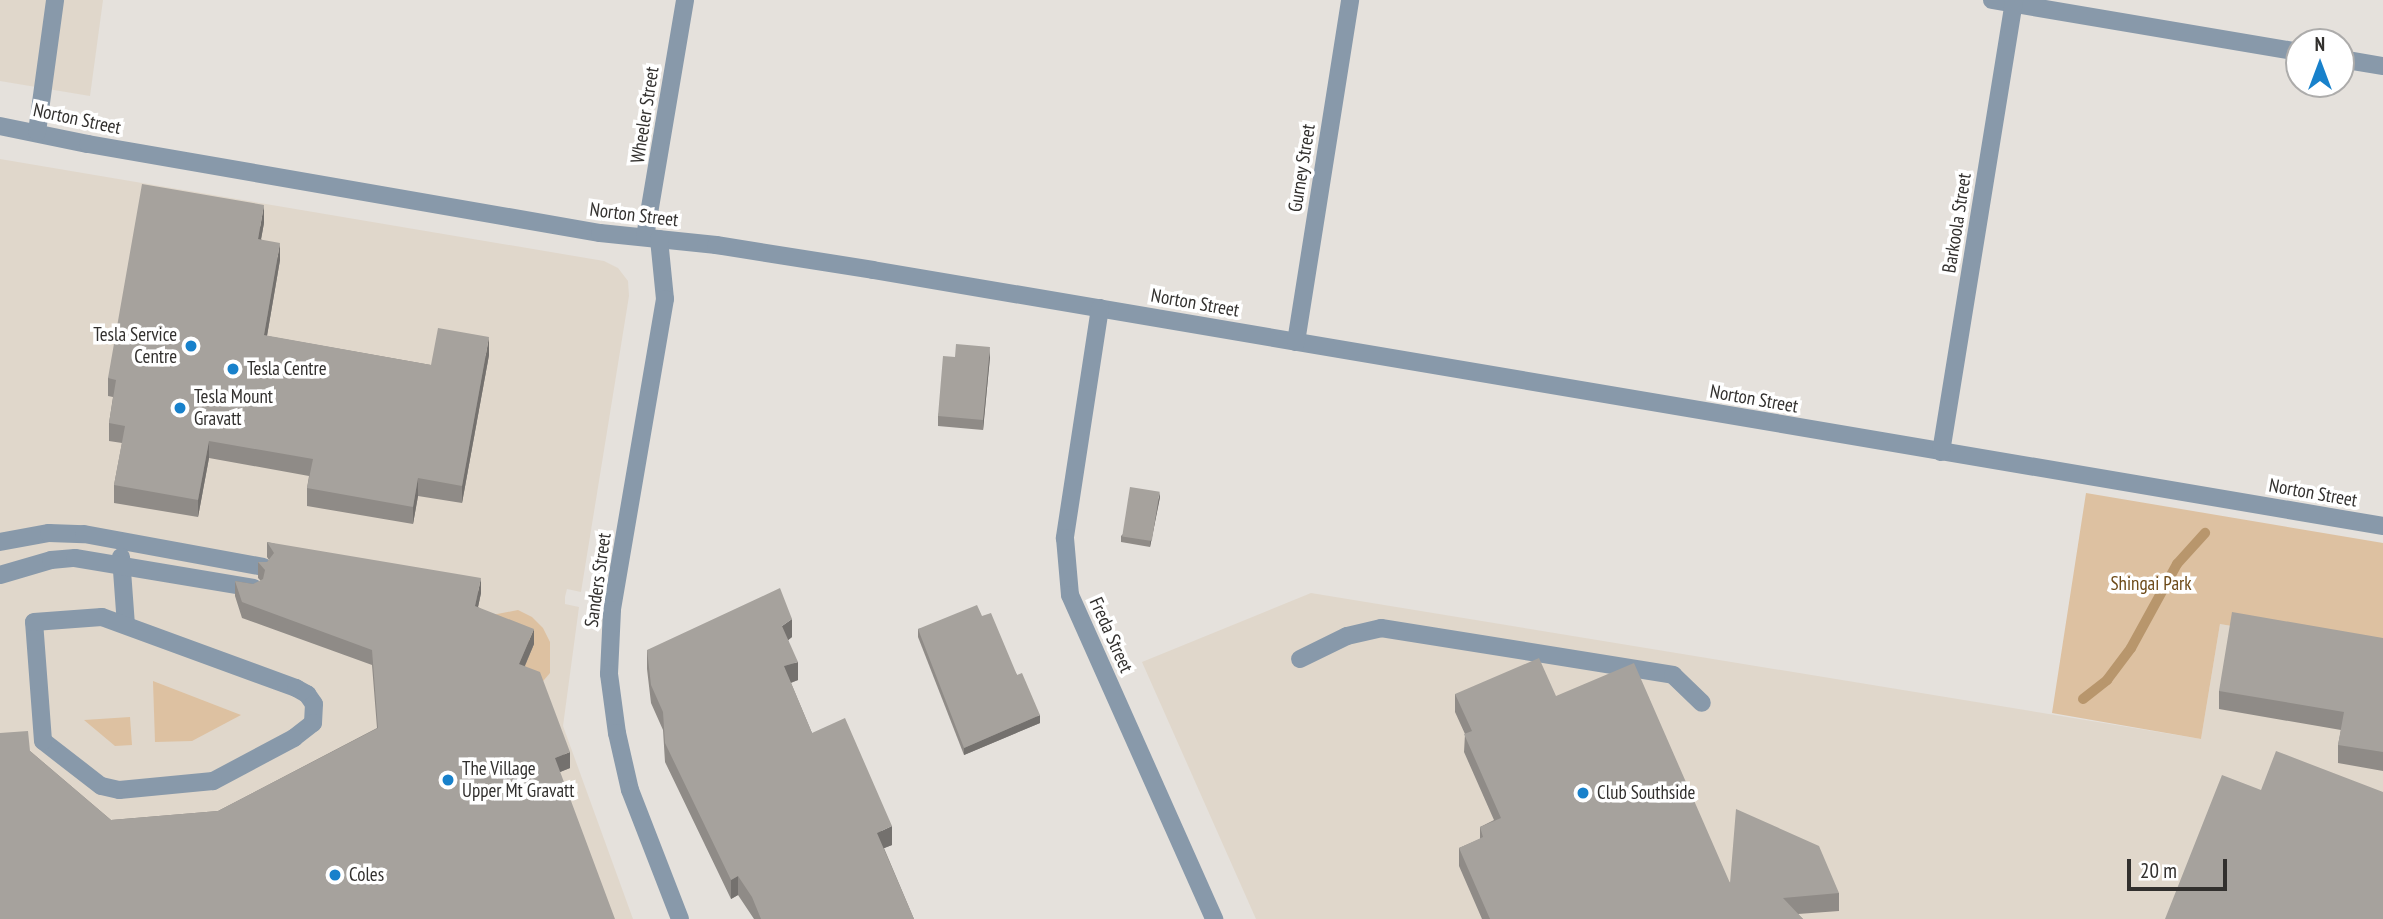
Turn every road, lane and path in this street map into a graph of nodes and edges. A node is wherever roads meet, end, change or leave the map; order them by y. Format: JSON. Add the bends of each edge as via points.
{"nodes":[{"id":1,"x":55,"y":0,"type":"edge"},
{"id":2,"x":685,"y":0,"type":"edge"},
{"id":3,"x":1350,"y":0,"type":"edge"},
{"id":4,"x":1992,"y":0,"type":"edge"},
{"id":5,"x":2014,"y":2,"type":"edge"},
{"id":6,"x":2285,"y":50,"type":"edge"},
{"id":7,"x":2355,"y":61,"type":"edge"},
{"id":8,"x":2383,"y":66,"type":"edge"},
{"id":9,"x":0,"y":126,"type":"edge"},
{"id":10,"x":37,"y":132,"type":"junction"},
{"id":11,"x":652,"y":238,"type":"junction"},
{"id":12,"x":1100,"y":308,"type":"junction"},
{"id":13,"x":1296,"y":342,"type":"junction"},
{"id":14,"x":1941,"y":452,"type":"junction"},
{"id":15,"x":2383,"y":526,"type":"edge"},
{"id":16,"x":120,"y":540,"type":"junction"},
{"id":17,"x":0,"y":542,"type":"edge"},
{"id":18,"x":122,"y":566,"type":"junction"},
{"id":19,"x":262,"y":567,"type":"edge"},
{"id":20,"x":0,"y":575,"type":"edge"},
{"id":21,"x":254,"y":588,"type":"edge"},
{"id":22,"x":126,"y":625,"type":"junction"},
{"id":23,"x":1300,"y":659,"type":"dead end"},
{"id":24,"x":1702,"y":703,"type":"dead end"},
{"id":25,"x":680,"y":919,"type":"edge"},
{"id":26,"x":1214,"y":919,"type":"edge"}],
"edges":[{"from":1,"to":10,"type":"street"},
{"from":2,"to":11,"type":"street","name":"Wheeler Street"},
{"from":3,"to":13,"type":"street","name":"Gurney Street"},
{"from":4,"to":5,"type":"street"},
{"from":5,"to":6,"type":"street"},
{"from":5,"to":14,"type":"street","name":"Barkoola Street"},
{"from":7,"to":8,"type":"street"},
{"from":9,"to":10,"type":"street","name":"Norton Street"},
{"from":10,"to":11,"type":"street","name":"Norton Street","via":[[600,233]]},
{"from":11,"to":12,"type":"street","name":"Norton Street"},
{"from":11,"to":25,"type":"street","name":"Sanders Street","via":[[665,299],[612,610],[609,674],[630,790]]},
{"from":12,"to":13,"type":"street","name":"Norton Street"},
{"from":12,"to":26,"type":"street","name":"Freda Street","via":[[1065,538],[1070,595]]},
{"from":13,"to":14,"type":"street","name":"Norton Street"},
{"from":14,"to":15,"type":"street","name":"Norton Street"},
{"from":16,"to":17,"type":"street","via":[[66,533]]},
{"from":16,"to":18,"type":"street"},
{"from":16,"to":19,"type":"street"},
{"from":18,"to":20,"type":"street","via":[[64,558]]},
{"from":18,"to":21,"type":"street"},
{"from":18,"to":22,"type":"street"},
{"from":22,"to":22,"type":"street","via":[[296,688],[314,704],[313,723],[294,738],[201,784],[119,790],[95,783],[43,741],[34,622],[102,617]]},
{"from":23,"to":24,"type":"street","via":[[1348,636],[1381,628],[1673,675]]}]}
